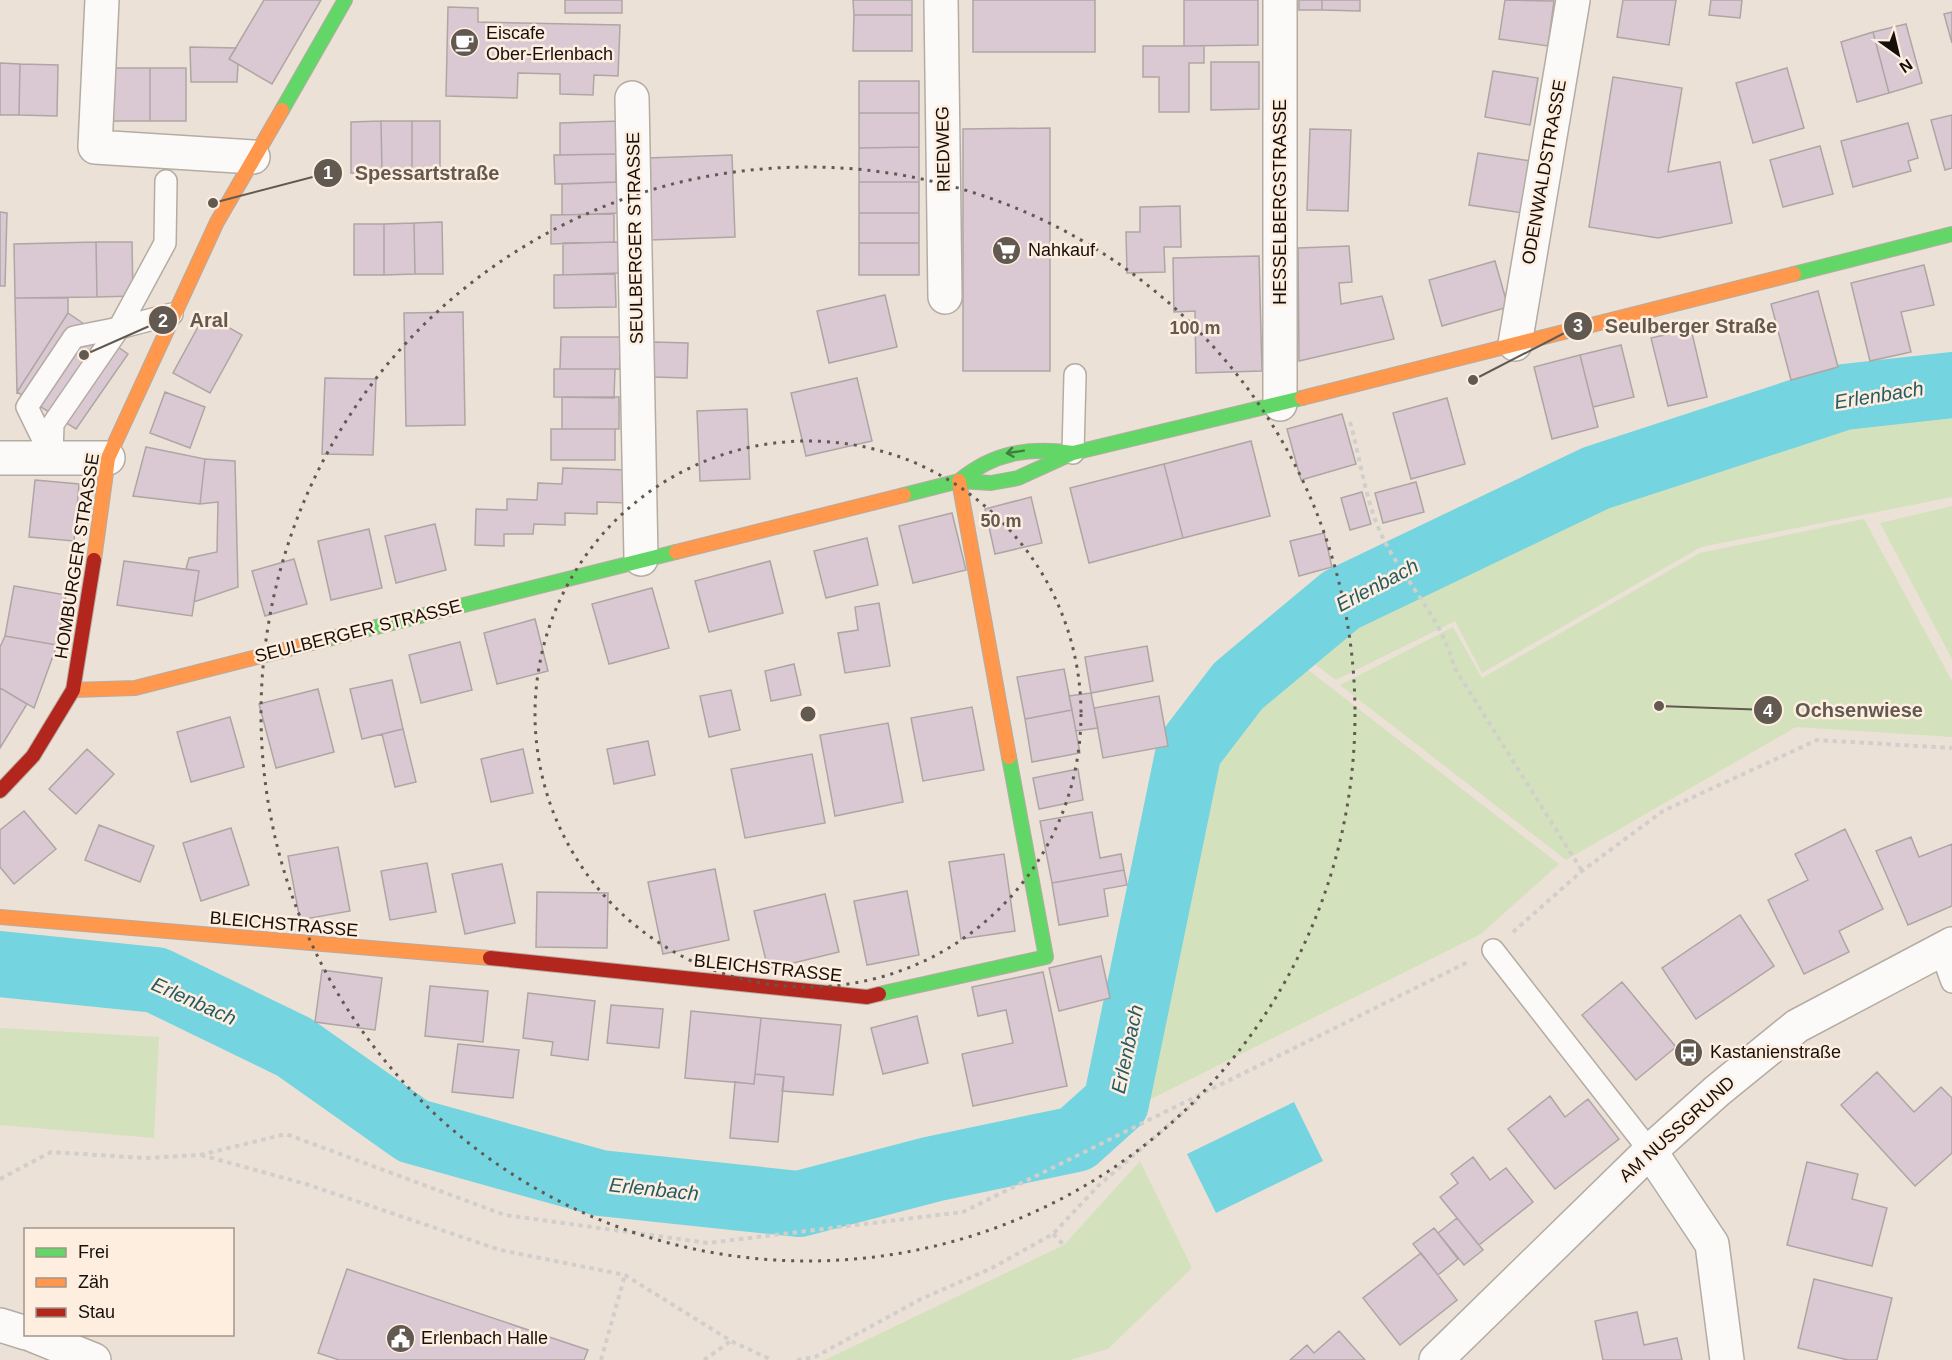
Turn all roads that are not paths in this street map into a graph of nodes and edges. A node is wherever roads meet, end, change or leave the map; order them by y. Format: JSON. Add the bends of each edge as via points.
{"nodes":[{"id":1,"x":102,"y":0,"type":"edge"},
{"id":2,"x":345,"y":0,"type":"edge"},
{"id":3,"x":941,"y":0,"type":"edge"},
{"id":4,"x":1280,"y":0,"type":"edge"},
{"id":5,"x":1573,"y":0,"type":"edge"},
{"id":6,"x":632,"y":98,"type":"dead end"},
{"id":7,"x":253,"y":157,"type":"junction"},
{"id":8,"x":166,"y":181,"type":"dead end"},
{"id":9,"x":1952,"y":234,"type":"edge"},
{"id":10,"x":945,"y":297,"type":"dead end"},
{"id":11,"x":118,"y":302,"type":"dead end"},
{"id":12,"x":172,"y":314,"type":"junction"},
{"id":13,"x":119,"y":328,"type":"junction"},
{"id":14,"x":1515,"y":344,"type":"junction"},
{"id":15,"x":1075,"y":375,"type":"dead end"},
{"id":16,"x":1280,"y":404,"type":"junction"},
{"id":17,"x":1073,"y":453,"type":"junction"},
{"id":18,"x":0,"y":458,"type":"edge"},
{"id":19,"x":51,"y":458,"type":"junction"},
{"id":20,"x":108,"y":458,"type":"junction"},
{"id":21,"x":958,"y":481,"type":"junction"},
{"id":22,"x":641,"y":559,"type":"junction"},
{"id":23,"x":73,"y":690,"type":"junction"},
{"id":24,"x":0,"y":791,"type":"edge"},
{"id":25,"x":0,"y":917,"type":"edge"},
{"id":26,"x":1946,"y":947,"type":"edge"},
{"id":27,"x":1493,"y":950,"type":"road end"},
{"id":28,"x":1952,"y":982,"type":"edge"},
{"id":29,"x":1650,"y":1151,"type":"junction"},
{"id":30,"x":0,"y":1324,"type":"edge"},
{"id":31,"x":24,"y":1332,"type":"edge"},
{"id":32,"x":33,"y":1336,"type":"edge"},
{"id":33,"x":94,"y":1360,"type":"edge"},
{"id":34,"x":1436,"y":1360,"type":"edge"},
{"id":35,"x":1727,"y":1360,"type":"edge"}],
"edges":[{"from":1,"to":7,"type":"street","via":[[95,147]]},
{"from":2,"to":7,"type":"street","name":"HOMBURGER STRASSE"},
{"from":3,"to":10,"type":"street","name":"RIEDWEG"},
{"from":4,"to":16,"type":"street","name":"HESSELBERGSTRASSE"},
{"from":5,"to":14,"type":"street","name":"ODENWALDSTRASSE"},
{"from":6,"to":22,"type":"street","name":"SEULBERGER STRASSE"},
{"from":7,"to":12,"type":"street","name":"HOMBURGER STRASSE"},
{"from":8,"to":13,"type":"lane","via":[[165,243]]},
{"from":9,"to":14,"type":"street","name":"SEULBERGER STRASSE"},
{"from":11,"to":13,"type":"lane"},
{"from":12,"to":13,"type":"lane"},
{"from":12,"to":20,"type":"street","name":"HOMBURGER STRASSE"},
{"from":13,"to":19,"type":"lane","via":[[53,424]]},
{"from":13,"to":19,"type":"lane","via":[[74,337],[27,407]]},
{"from":14,"to":16,"type":"street","name":"SEULBERGER STRASSE"},
{"from":15,"to":17,"type":"lane"},
{"from":16,"to":17,"type":"street","name":"SEULBERGER STRASSE"},
{"from":17,"to":21,"type":"street","name":"SEULBERGER STRASSE","via":[[1013,481]]},
{"from":17,"to":21,"type":"street","name":"SEULBERGER STRASSE","one_way":true,"via":[[1039,448],[1004,453],[978,463]]},
{"from":18,"to":19,"type":"street"},
{"from":19,"to":20,"type":"street"},
{"from":20,"to":23,"type":"street","name":"HOMBURGER STRASSE"},
{"from":21,"to":22,"type":"street","name":"SEULBERGER STRASSE"},
{"from":21,"to":25,"type":"street","name":"BLEICHSTRASSE","via":[[1046,957],[867,998],[595,968]]},
{"from":22,"to":23,"type":"street","name":"SEULBERGER STRASSE","via":[[135,688]]},
{"from":23,"to":24,"type":"street","name":"HOMBURGER STRASSE","via":[[33,756]]},
{"from":26,"to":28,"type":"lane"},
{"from":26,"to":29,"type":"street","name":"AM NUSSGRUND","via":[[1797,1026]]},
{"from":27,"to":29,"type":"lane"},
{"from":29,"to":34,"type":"street","name":"AM NUSSGRUND"},
{"from":29,"to":35,"type":"street","via":[[1712,1244]]},
{"from":30,"to":31,"type":"street"},
{"from":32,"to":33,"type":"street"}]}
